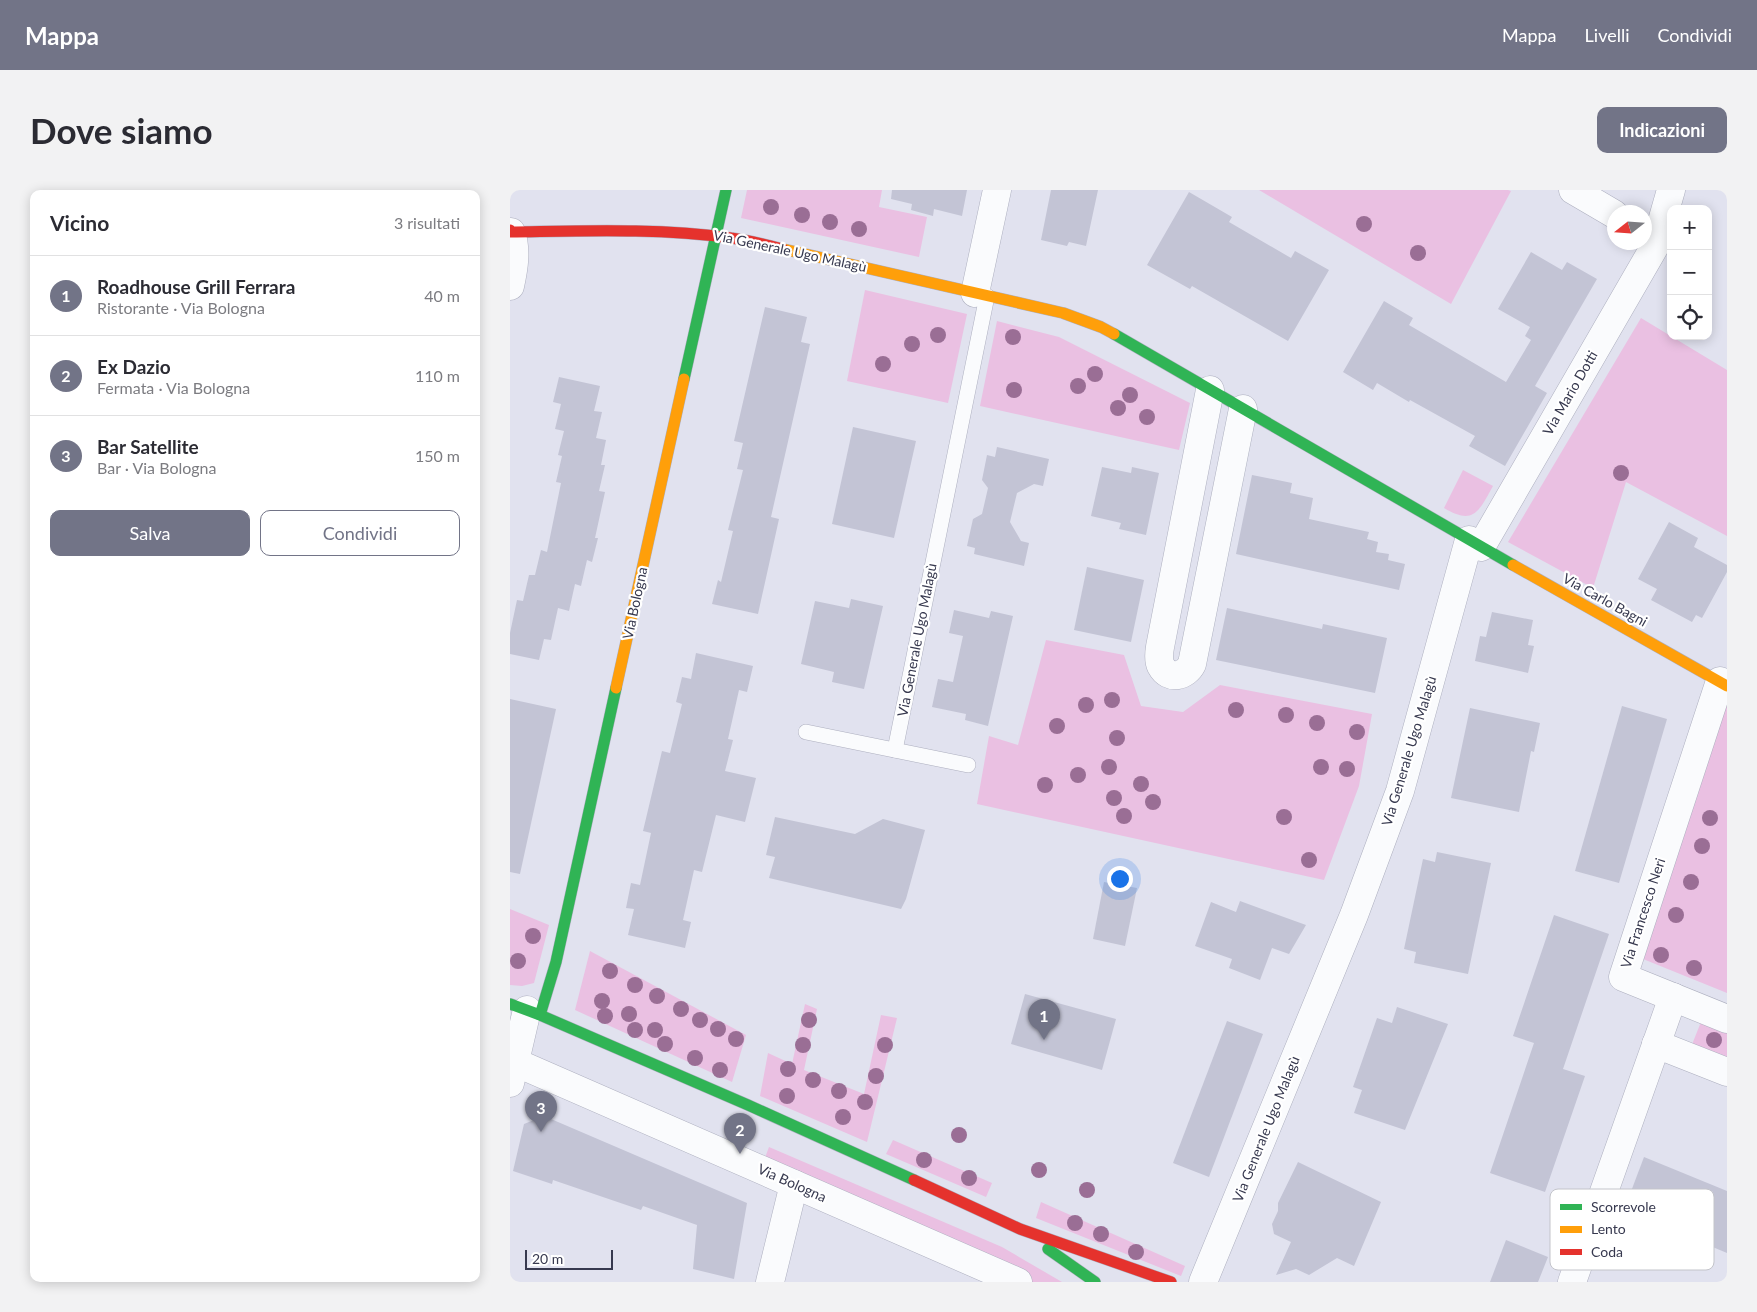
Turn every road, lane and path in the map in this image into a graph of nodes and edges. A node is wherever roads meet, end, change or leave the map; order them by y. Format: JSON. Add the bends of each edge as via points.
{"nodes":[{"id":1,"x":726,"y":190,"type":"edge"},
{"id":2,"x":996,"y":190,"type":"edge"},
{"id":3,"x":1573,"y":190,"type":"edge"},
{"id":4,"x":1671,"y":190,"type":"edge"},
{"id":5,"x":1607,"y":210,"type":"edge"},
{"id":6,"x":510,"y":231,"type":"edge"},
{"id":7,"x":1652,"y":233,"type":"edge"},
{"id":8,"x":716,"y":235,"type":"junction"},
{"id":9,"x":1652,"y":237,"type":"edge"},
{"id":10,"x":510,"y":286,"type":"edge"},
{"id":11,"x":982,"y":294,"type":"junction"},
{"id":12,"x":1210,"y":390,"type":"junction"},
{"id":13,"x":1243,"y":409,"type":"junction"},
{"id":14,"x":1475,"y":543,"type":"junction"},
{"id":15,"x":1723,"y":684,"type":"edge"},
{"id":16,"x":806,"y":732,"type":"dead end"},
{"id":17,"x":895,"y":750,"type":"junction"},
{"id":18,"x":968,"y":765,"type":"dead end"},
{"id":19,"x":1673,"y":996,"type":"junction"},
{"id":20,"x":526,"y":1010,"type":"edge"},
{"id":21,"x":1727,"y":1019,"type":"edge"},
{"id":22,"x":1656,"y":1044,"type":"junction"},
{"id":23,"x":512,"y":1069,"type":"edge"},
{"id":24,"x":1727,"y":1072,"type":"edge"},
{"id":25,"x":794,"y":1184,"type":"junction"},
{"id":26,"x":1605,"y":1189,"type":"edge"},
{"id":27,"x":1020,"y":1229,"type":"junction"},
{"id":28,"x":1576,"y":1270,"type":"edge"},
{"id":29,"x":770,"y":1282,"type":"edge"},
{"id":30,"x":1018,"y":1282,"type":"edge"},
{"id":31,"x":1095,"y":1282,"type":"edge"},
{"id":32,"x":1171,"y":1282,"type":"edge"},
{"id":33,"x":1203,"y":1282,"type":"edge"},
{"id":34,"x":1572,"y":1282,"type":"edge"}],
"edges":[{"from":1,"to":8,"type":"street","name":"Via Bologna"},
{"from":2,"to":11,"type":"street","name":"Via Generale Ugo Malagù"},
{"from":3,"to":5,"type":"street"},
{"from":4,"to":7,"type":"street","name":"Via Mario Dotti"},
{"from":6,"to":8,"type":"street","name":"Via Generale Ugo Malagù","via":[[673,231]]},
{"from":6,"to":10,"type":"street","via":[[515,253]]},
{"from":8,"to":11,"type":"street","name":"Via Generale Ugo Malagù"},
{"from":8,"to":20,"type":"street","name":"Via Bologna","via":[[556,962]]},
{"from":9,"to":14,"type":"street","name":"Via Mario Dotti","via":[[1656,246]]},
{"from":11,"to":12,"type":"street","name":"Via Generale Ugo Malagù","via":[[1084,320]]},
{"from":11,"to":17,"type":"lane","name":"Via Generale Ugo Malagù"},
{"from":12,"to":13,"type":"street","name":"Via Generale Ugo Malagù"},
{"from":12,"to":13,"type":"street","via":[[1160,646],[1161,666],[1175,676],[1186,673],[1192,664]]},
{"from":13,"to":14,"type":"street","name":"Via Generale Ugo Malagù"},
{"from":14,"to":15,"type":"street","name":"Via Carlo Bagni"},
{"from":14,"to":33,"type":"street","name":"Via Generale Ugo Malagù","via":[[1400,792],[1354,916]]},
{"from":15,"to":19,"type":"street","name":"Via Francesco Neri","via":[[1622,977]]},
{"from":16,"to":17,"type":"lane"},
{"from":17,"to":18,"type":"lane"},
{"from":19,"to":21,"type":"street"},
{"from":19,"to":22,"type":"street"},
{"from":20,"to":23,"type":"street"},
{"from":20,"to":27,"type":"street","via":[[748,1105]]},
{"from":22,"to":24,"type":"street"},
{"from":22,"to":26,"type":"street"},
{"from":23,"to":25,"type":"street","name":"Via Bologna"},
{"from":25,"to":29,"type":"street"},
{"from":25,"to":30,"type":"street","name":"Via Bologna"},
{"from":27,"to":31,"type":"street"},
{"from":27,"to":32,"type":"street"},
{"from":28,"to":34,"type":"street"}]}
